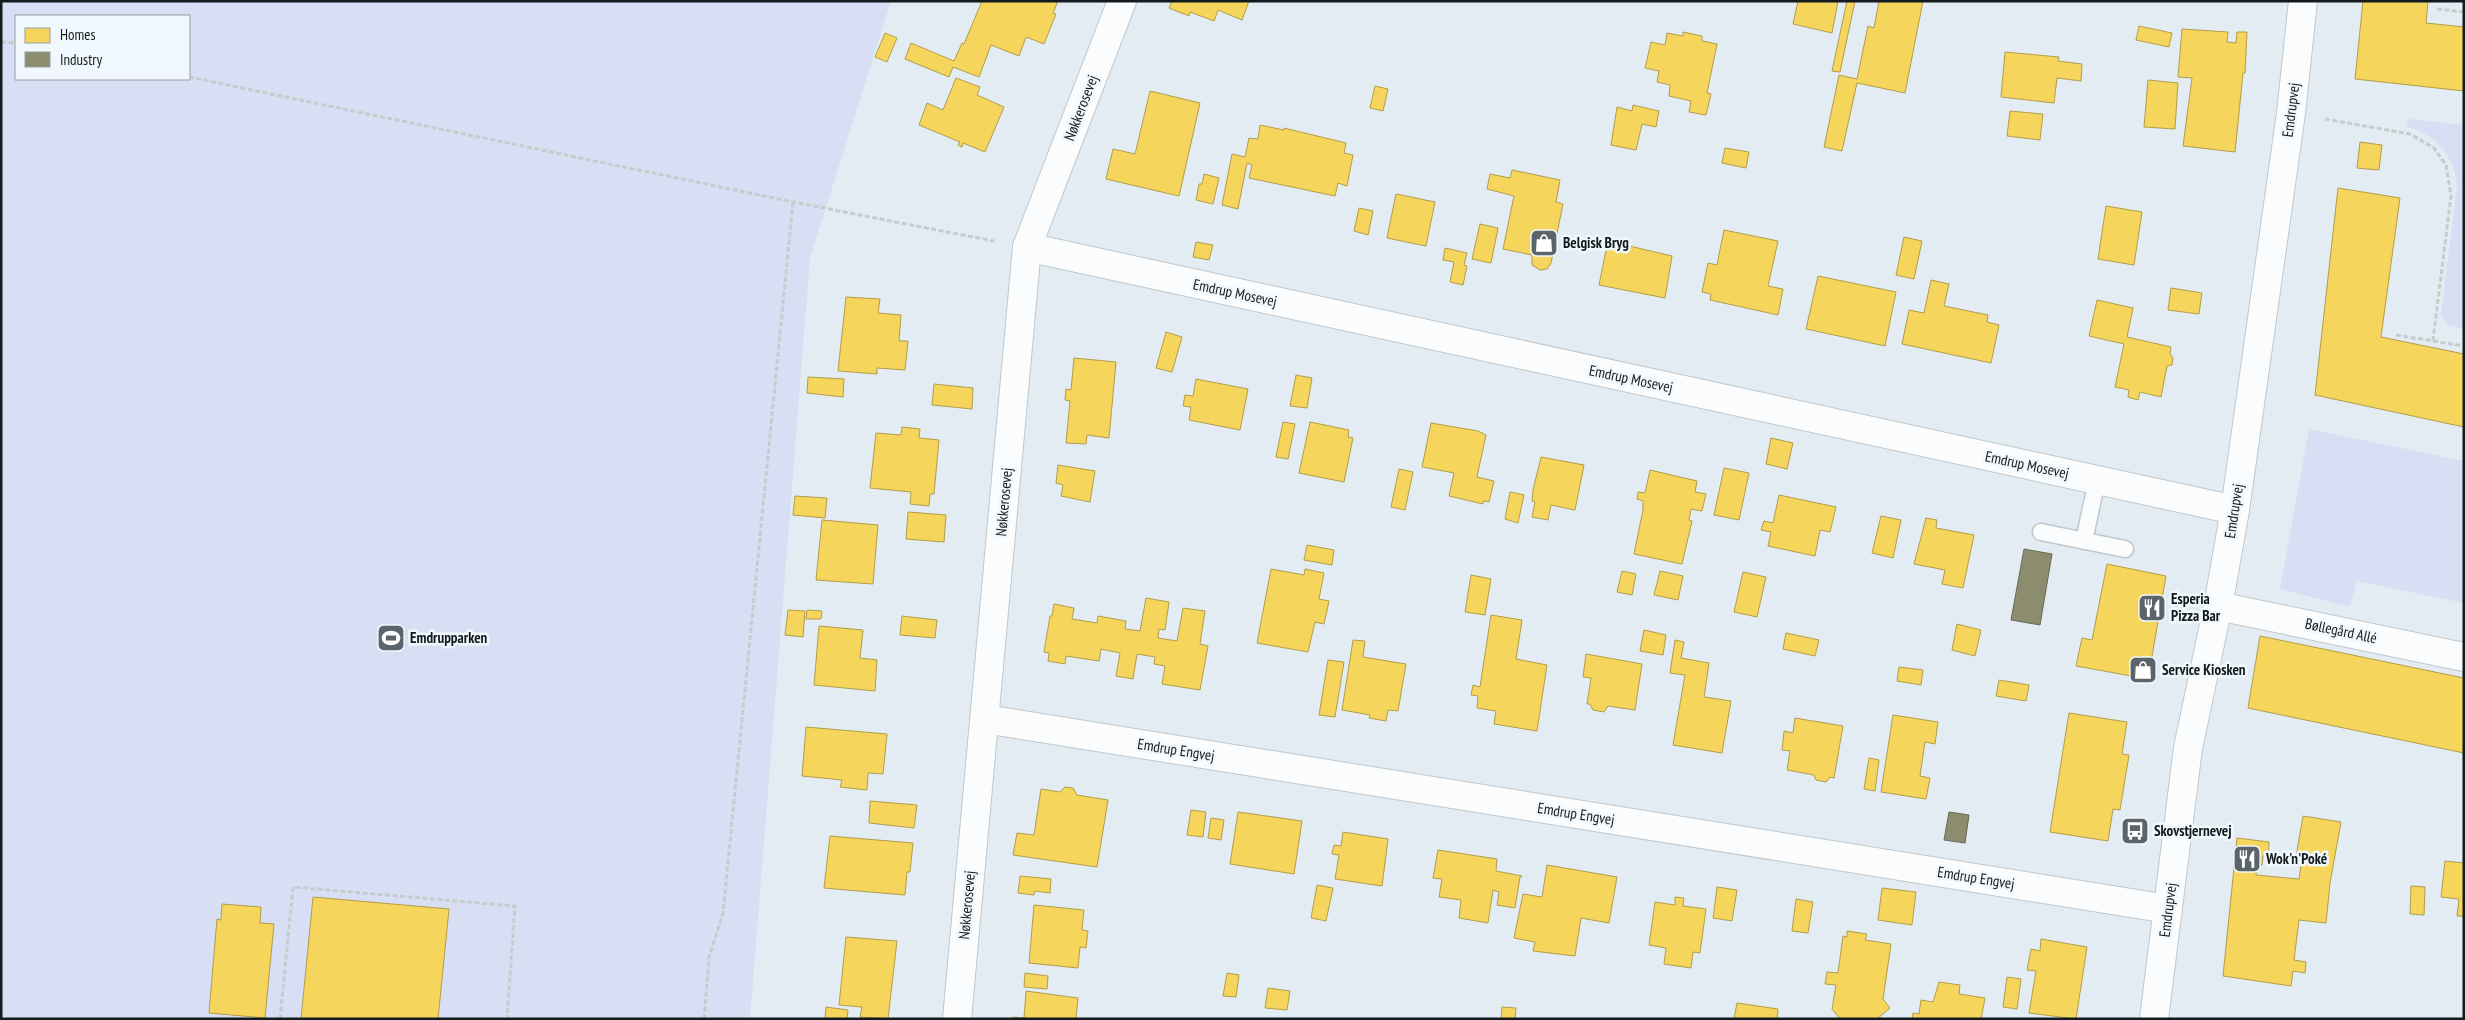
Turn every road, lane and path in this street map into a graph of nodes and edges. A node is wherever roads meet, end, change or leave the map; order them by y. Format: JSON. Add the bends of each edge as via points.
{"nodes":[{"id":1,"x":1122,"y":1,"type":"edge"},
{"id":2,"x":2303,"y":1,"type":"edge"},
{"id":3,"x":2437,"y":9,"type":"dead end"},
{"id":4,"x":2464,"y":12,"type":"edge"},
{"id":5,"x":1,"y":42,"type":"edge"},
{"id":6,"x":15,"y":43,"type":"edge"},
{"id":7,"x":190,"y":77,"type":"edge"},
{"id":8,"x":2291,"y":113,"type":"junction"},
{"id":9,"x":793,"y":202,"type":"junction"},
{"id":10,"x":1027,"y":247,"type":"junction"},
{"id":11,"x":2396,"y":335,"type":"dead end"},
{"id":12,"x":2433,"y":340,"type":"junction"},
{"id":13,"x":2464,"y":346,"type":"edge"},
{"id":14,"x":2097,"y":480,"type":"junction"},
{"id":15,"x":2235,"y":510,"type":"junction"},
{"id":16,"x":2041,"y":532,"type":"dead end"},
{"id":17,"x":2084,"y":541,"type":"junction"},
{"id":18,"x":2124,"y":549,"type":"dead end"},
{"id":19,"x":2218,"y":606,"type":"junction"},
{"id":20,"x":2464,"y":657,"type":"edge"},
{"id":21,"x":985,"y":719,"type":"junction"},
{"id":22,"x":2168,"y":909,"type":"junction"},
{"id":23,"x":280,"y":1019,"type":"edge"},
{"id":24,"x":507,"y":1019,"type":"edge"},
{"id":25,"x":704,"y":1019,"type":"edge"},
{"id":26,"x":957,"y":1019,"type":"edge"},
{"id":27,"x":2154,"y":1019,"type":"edge"}],
"edges":[{"from":1,"to":10,"type":"street","name":"Nøkkerosevej"},
{"from":2,"to":8,"type":"street","name":"Emdrupvej"},
{"from":3,"to":4,"type":"path"},
{"from":5,"to":6,"type":"path"},
{"from":7,"to":9,"type":"path"},
{"from":8,"to":12,"type":"path","via":[[2410,134],[2434,148],[2446,165],[2452,196]]},
{"from":8,"to":15,"type":"street","name":"Emdrupvej"},
{"from":9,"to":10,"type":"path"},
{"from":9,"to":25,"type":"path","via":[[723,913],[709,957]]},
{"from":10,"to":14,"type":"street","name":"Emdrup Mosevej"},
{"from":10,"to":21,"type":"street","name":"Nøkkerosevej"},
{"from":11,"to":12,"type":"path"},
{"from":12,"to":13,"type":"path"},
{"from":14,"to":15,"type":"street","name":"Emdrup Mosevej"},
{"from":14,"to":17,"type":"lane"},
{"from":15,"to":19,"type":"street","name":"Emdrupvej"},
{"from":16,"to":17,"type":"lane"},
{"from":17,"to":18,"type":"lane"},
{"from":19,"to":20,"type":"street","name":"Bøllegård Allé"},
{"from":19,"to":22,"type":"street","name":"Emdrupvej","via":[[2188,748]]},
{"from":21,"to":22,"type":"street","name":"Emdrup Engvej"},
{"from":21,"to":26,"type":"street","name":"Nøkkerosevej"},
{"from":22,"to":27,"type":"street","name":"Emdrupvej"},
{"from":23,"to":24,"type":"path","via":[[293,887],[515,906]]}]}
